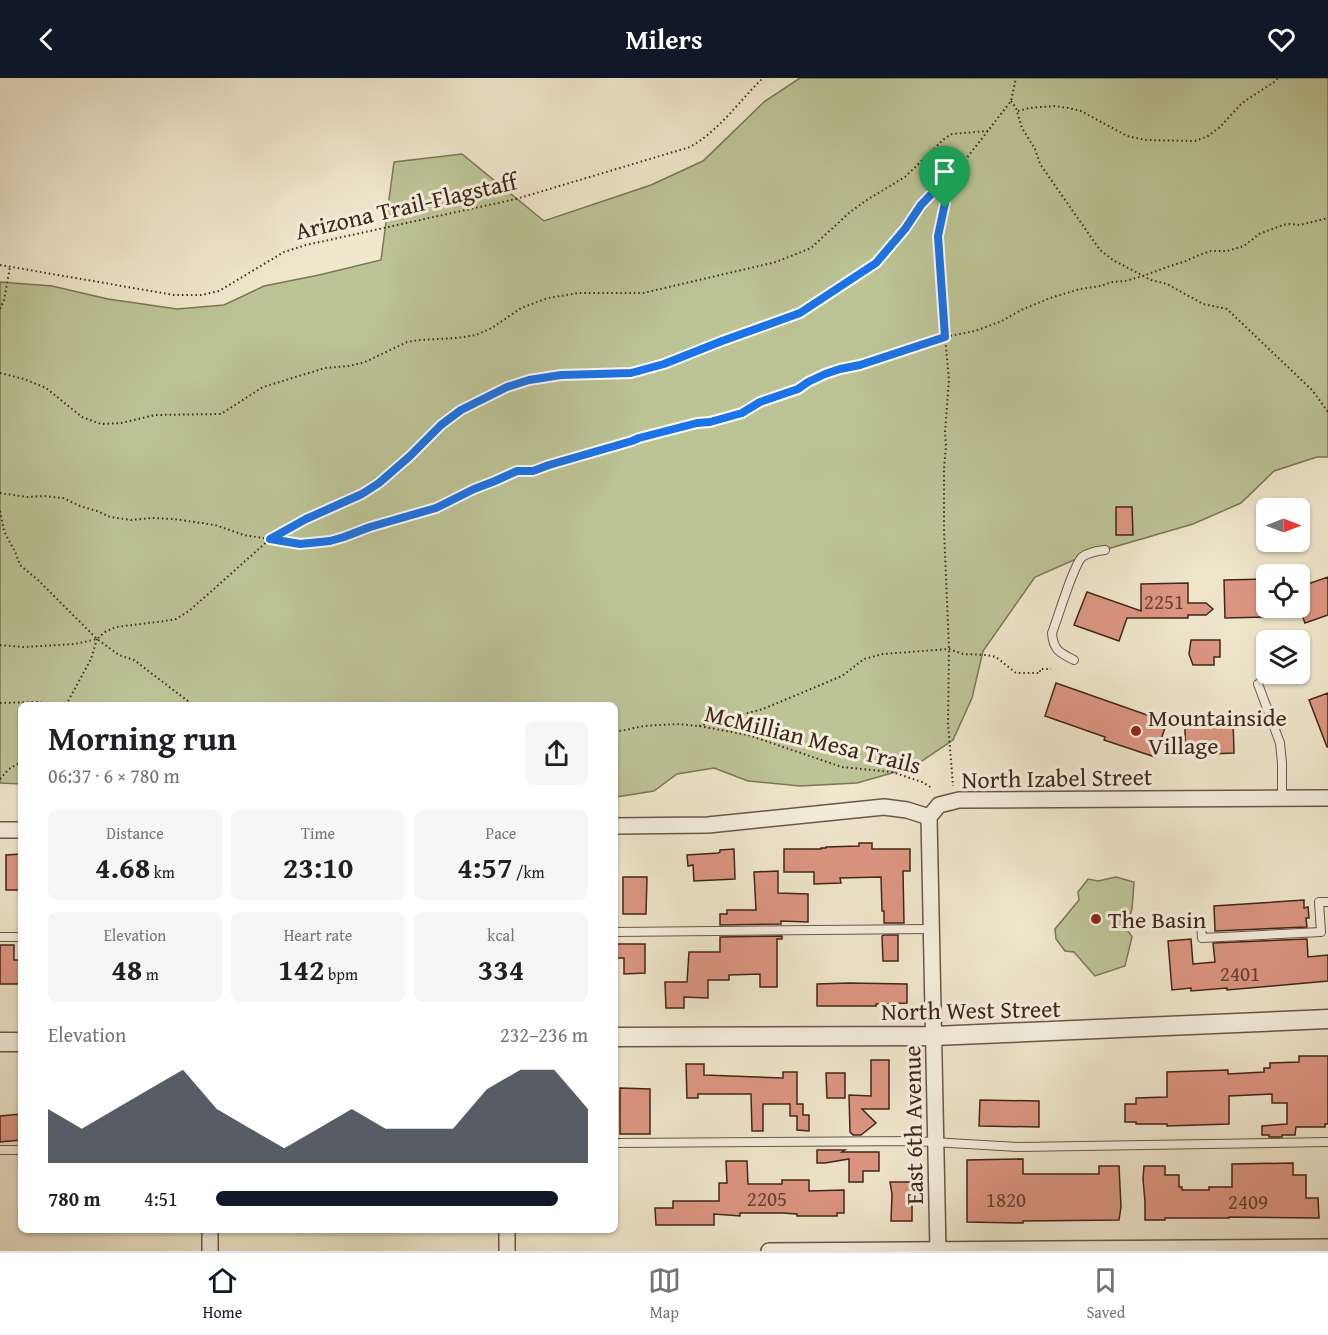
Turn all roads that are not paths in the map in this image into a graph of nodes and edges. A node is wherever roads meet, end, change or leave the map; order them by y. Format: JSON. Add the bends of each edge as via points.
{"nodes":[{"id":1,"x":1105,"y":550,"type":"dead end"},
{"id":2,"x":1074,"y":660,"type":"dead end"},
{"id":3,"x":1258,"y":684,"type":"dead end"},
{"id":4,"x":1281,"y":798,"type":"junction"},
{"id":5,"x":1328,"y":798,"type":"edge"},
{"id":6,"x":928,"y":817,"type":"junction"},
{"id":7,"x":618,"y":826,"type":"edge"},
{"id":8,"x":0,"y":830,"type":"edge"},
{"id":9,"x":18,"y":830,"type":"edge"},
{"id":10,"x":1328,"y":902,"type":"edge"},
{"id":11,"x":1166,"y":925,"type":"dead end"},
{"id":12,"x":931,"y":929,"type":"junction"},
{"id":13,"x":618,"y":932,"type":"edge"},
{"id":14,"x":0,"y":937,"type":"edge"},
{"id":15,"x":18,"y":937,"type":"edge"},
{"id":16,"x":1328,"y":1019,"type":"edge"},
{"id":17,"x":934,"y":1036,"type":"junction"},
{"id":18,"x":618,"y":1037,"type":"edge"},
{"id":19,"x":0,"y":1042,"type":"edge"},
{"id":20,"x":18,"y":1042,"type":"edge"},
{"id":21,"x":936,"y":1142,"type":"junction"},
{"id":22,"x":1328,"y":1142,"type":"edge"},
{"id":23,"x":618,"y":1143,"type":"edge"},
{"id":24,"x":0,"y":1150,"type":"edge"},
{"id":25,"x":18,"y":1150,"type":"edge"},
{"id":26,"x":210,"y":1233,"type":"edge"},
{"id":27,"x":507,"y":1233,"type":"edge"},
{"id":28,"x":1328,"y":1247,"type":"edge"},
{"id":29,"x":938,"y":1250,"type":"edge"},
{"id":30,"x":210,"y":1251,"type":"edge"},
{"id":31,"x":507,"y":1251,"type":"edge"},
{"id":32,"x":770,"y":1251,"type":"edge"}],
"edges":[{"from":1,"to":2,"type":"lane","via":[[1081,558],[1052,633],[1058,652]]},
{"from":3,"to":4,"type":"lane","via":[[1280,743]]},
{"from":4,"to":5,"type":"street","name":"North Izabel Street"},
{"from":4,"to":6,"type":"street","name":"North Izabel Street","via":[[959,800],[939,805]]},
{"from":6,"to":7,"type":"street","via":[[885,807],[708,825]]},
{"from":6,"to":12,"type":"street","name":"East 6th Avenue"},
{"from":8,"to":9,"type":"street"},
{"from":10,"to":11,"type":"lane","via":[[1319,902],[1321,932],[1202,938],[1201,923]]},
{"from":12,"to":13,"type":"lane"},
{"from":12,"to":17,"type":"street","name":"East 6th Avenue"},
{"from":14,"to":15,"type":"lane"},
{"from":16,"to":17,"type":"street","name":"North West Street"},
{"from":17,"to":18,"type":"street","name":"North West Street"},
{"from":17,"to":21,"type":"street","name":"East 6th Avenue"},
{"from":19,"to":20,"type":"street"},
{"from":21,"to":22,"type":"lane","via":[[1020,1147]]},
{"from":21,"to":23,"type":"lane"},
{"from":21,"to":29,"type":"street","name":"East 6th Avenue"},
{"from":24,"to":25,"type":"lane"},
{"from":26,"to":30,"type":"street"},
{"from":27,"to":31,"type":"street"},
{"from":28,"to":29,"type":"street"},
{"from":29,"to":32,"type":"street"}]}
